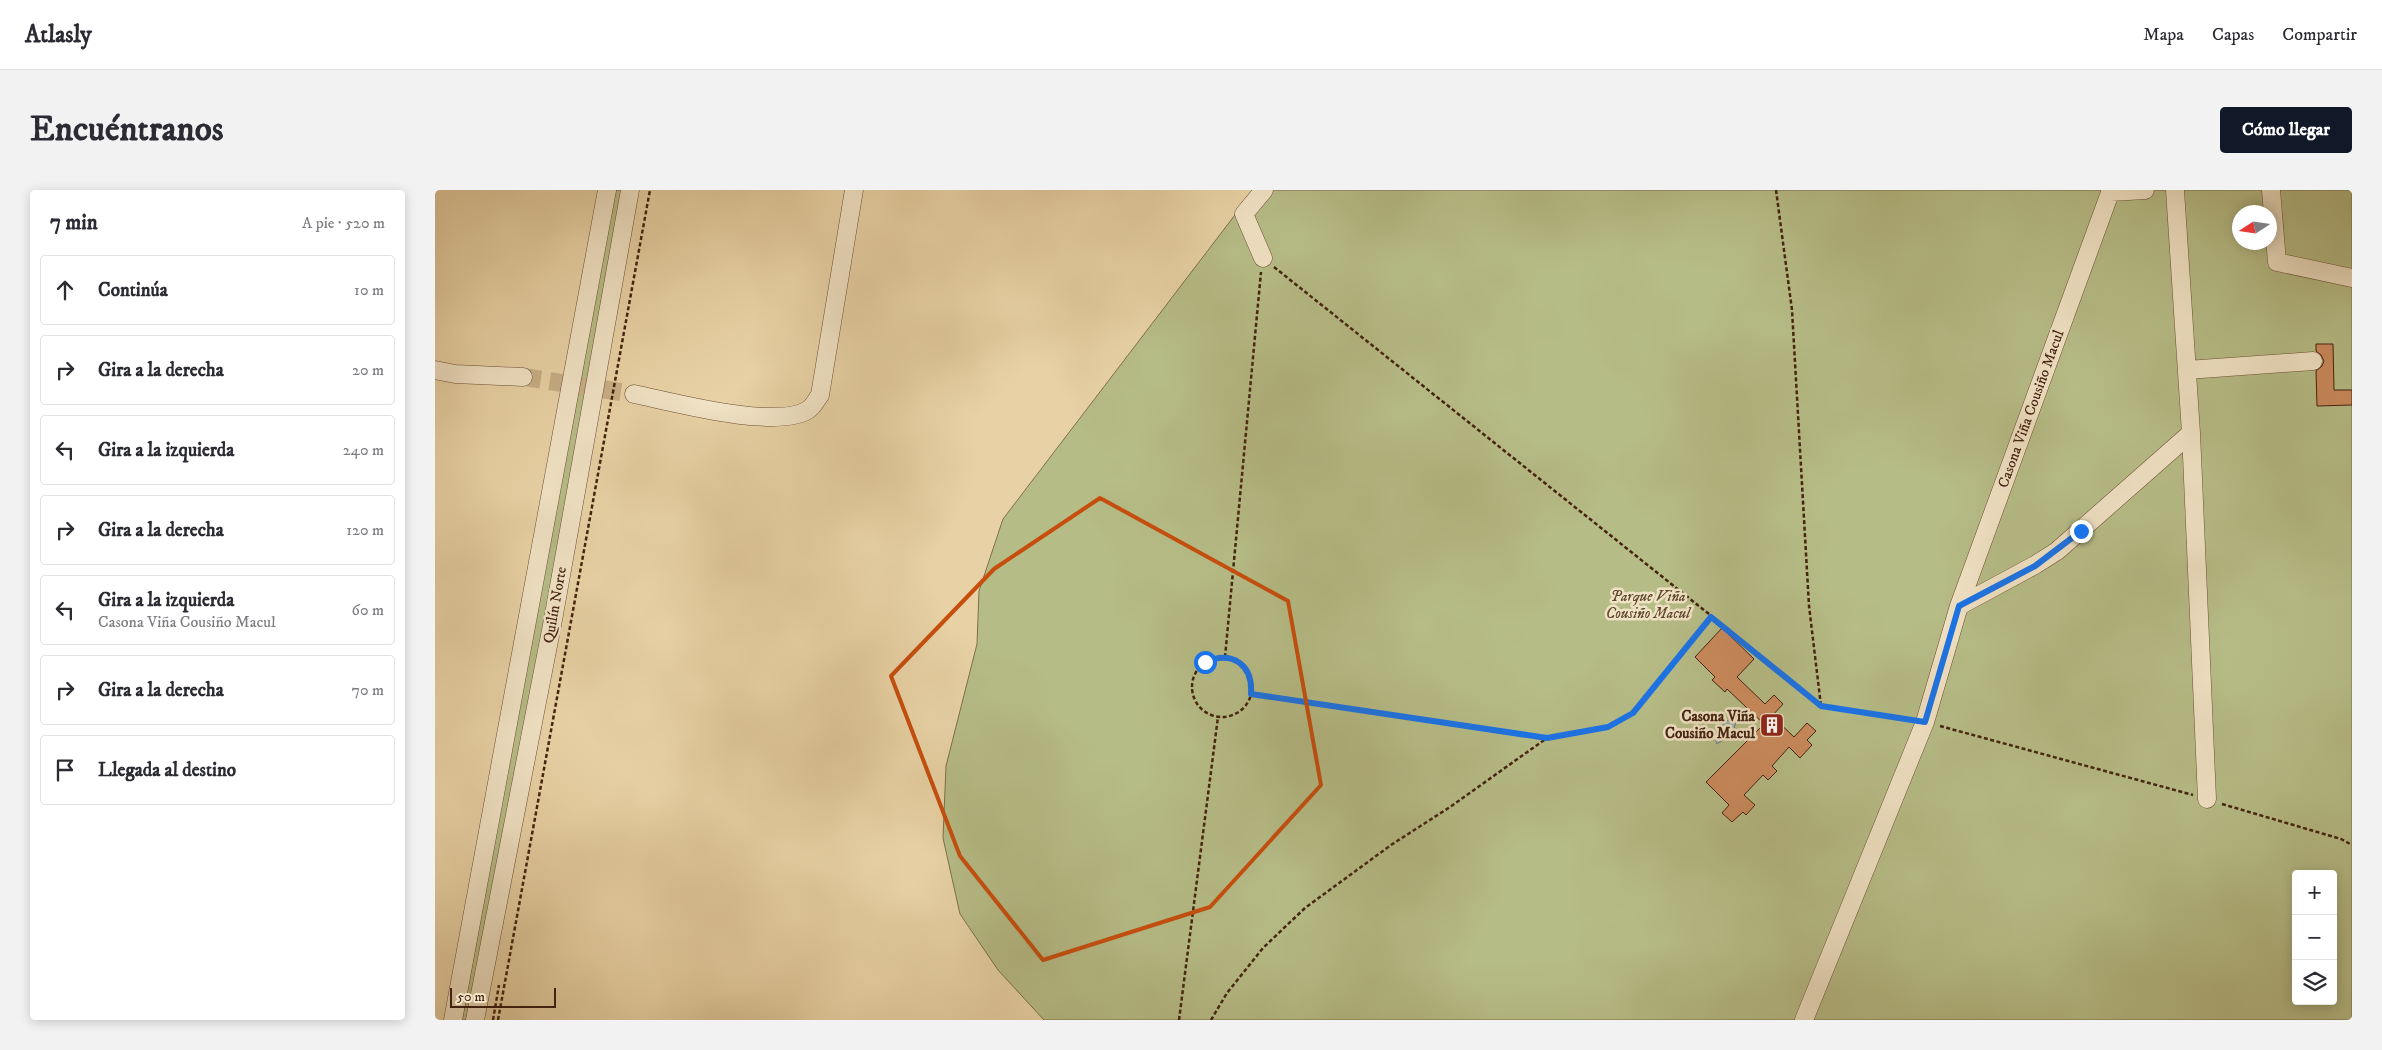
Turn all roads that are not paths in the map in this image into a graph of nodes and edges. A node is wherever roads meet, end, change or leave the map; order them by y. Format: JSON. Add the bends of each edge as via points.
{"nodes":[{"id":1,"x":607,"y":190,"type":"edge"},
{"id":2,"x":630,"y":190,"type":"edge"},
{"id":3,"x":854,"y":190,"type":"edge"},
{"id":4,"x":1264,"y":190,"type":"edge"},
{"id":5,"x":2145,"y":190,"type":"edge"},
{"id":6,"x":2175,"y":190,"type":"edge"},
{"id":7,"x":2271,"y":190,"type":"edge"},
{"id":8,"x":2111,"y":191,"type":"edge"},
{"id":9,"x":1263,"y":258,"type":"road end"},
{"id":10,"x":2352,"y":278,"type":"edge"},
{"id":11,"x":2313,"y":361,"type":"dead end"},
{"id":12,"x":435,"y":370,"type":"edge"},
{"id":13,"x":2187,"y":370,"type":"junction"},
{"id":14,"x":523,"y":377,"type":"tunnel mouth"},
{"id":15,"x":634,"y":394,"type":"tunnel mouth"},
{"id":16,"x":2191,"y":433,"type":"junction"},
{"id":17,"x":1959,"y":606,"type":"junction"},
{"id":18,"x":2207,"y":799,"type":"road end"},
{"id":19,"x":453,"y":1020,"type":"edge"},
{"id":20,"x":475,"y":1020,"type":"edge"},
{"id":21,"x":1804,"y":1020,"type":"edge"}],
"edges":[{"from":1,"to":19,"type":"street","name":"Quilín Norte"},
{"from":2,"to":20,"type":"street","name":"Quilín Norte","via":[[553,620]]},
{"from":3,"to":15,"type":"street","via":[[820,395],[809,410],[783,417],[755,417]]},
{"from":4,"to":9,"type":"street","via":[[1244,214]]},
{"from":5,"to":8,"type":"street"},
{"from":6,"to":13,"type":"street"},
{"from":7,"to":10,"type":"street","via":[[2277,262]]},
{"from":8,"to":17,"type":"street","name":"Casona Viña Cousiño Macul"},
{"from":11,"to":13,"type":"street"},
{"from":12,"to":14,"type":"street"},
{"from":13,"to":16,"type":"street"},
{"from":16,"to":17,"type":"street","via":[[2057,551]]},
{"from":16,"to":18,"type":"street"},
{"from":17,"to":21,"type":"street","name":"Casona Viña Cousiño Macul","via":[[1925,722]]}]}
